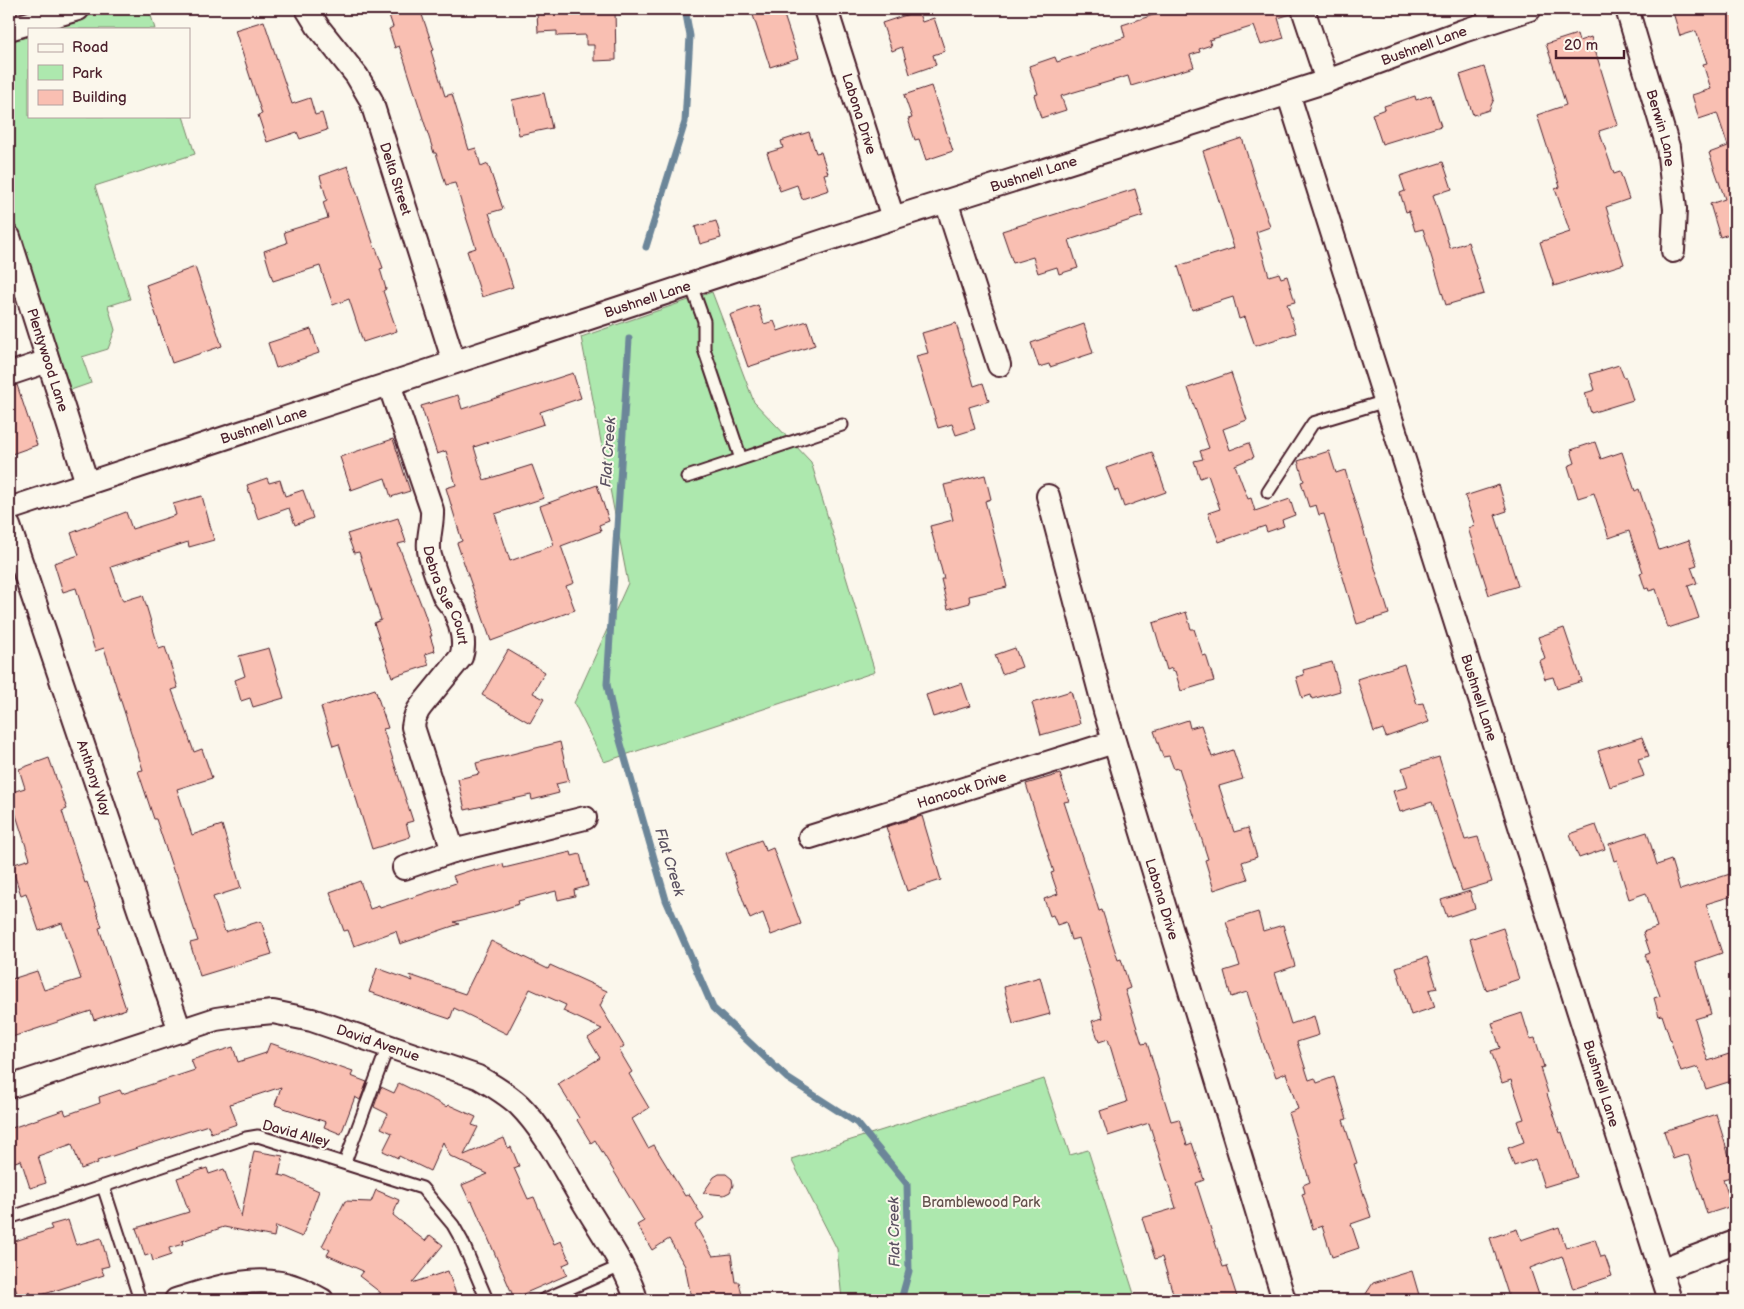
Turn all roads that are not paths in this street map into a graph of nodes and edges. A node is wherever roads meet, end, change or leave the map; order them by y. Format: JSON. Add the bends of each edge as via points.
{"nodes":[{"id":1,"x":78,"y":9,"type":"edge"},
{"id":2,"x":307,"y":9,"type":"edge"},
{"id":3,"x":826,"y":9,"type":"edge"},
{"id":4,"x":1303,"y":9,"type":"edge"},
{"id":5,"x":1530,"y":9,"type":"edge"},
{"id":6,"x":1627,"y":9,"type":"edge"},
{"id":7,"x":9,"y":29,"type":"edge"},
{"id":8,"x":1327,"y":81,"type":"junction"},
{"id":9,"x":1288,"y":93,"type":"junction"},
{"id":10,"x":946,"y":201,"type":"junction"},
{"id":11,"x":893,"y":218,"type":"junction"},
{"id":12,"x":9,"y":237,"type":"edge"},
{"id":13,"x":1673,"y":251,"type":"dead end"},
{"id":14,"x":691,"y":285,"type":"junction"},
{"id":15,"x":48,"y":361,"type":"junction"},
{"id":16,"x":454,"y":362,"type":"junction"},
{"id":17,"x":999,"y":365,"type":"dead end"},
{"id":18,"x":9,"y":374,"type":"edge"},
{"id":19,"x":389,"y":384,"type":"junction"},
{"id":20,"x":1386,"y":401,"type":"junction"},
{"id":21,"x":842,"y":425,"type":"dead end"},
{"id":22,"x":741,"y":459,"type":"junction"},
{"id":23,"x":687,"y":477,"type":"dead end"},
{"id":24,"x":87,"y":483,"type":"junction"},
{"id":25,"x":1268,"y":492,"type":"dead end"},
{"id":26,"x":1048,"y":496,"type":"dead end"},
{"id":27,"x":9,"y":509,"type":"edge"},
{"id":28,"x":9,"y":526,"type":"edge"},
{"id":29,"x":1114,"y":742,"type":"junction"},
{"id":30,"x":585,"y":818,"type":"dead end"},
{"id":31,"x":810,"y":838,"type":"dead end"},
{"id":32,"x":453,"y":851,"type":"junction"},
{"id":33,"x":404,"y":868,"type":"dead end"},
{"id":34,"x":180,"y":1031,"type":"junction"},
{"id":35,"x":388,"y":1046,"type":"junction"},
{"id":36,"x":9,"y":1087,"type":"edge"},
{"id":37,"x":345,"y":1162,"type":"junction"},
{"id":38,"x":103,"y":1186,"type":"junction"},
{"id":39,"x":9,"y":1218,"type":"edge"},
{"id":40,"x":1735,"y":1242,"type":"edge"},
{"id":41,"x":621,"y":1266,"type":"junction"},
{"id":42,"x":1660,"y":1270,"type":"junction"},
{"id":43,"x":1665,"y":1299,"type":"edge"},
{"id":44,"x":140,"y":1300,"type":"edge"},
{"id":45,"x":176,"y":1300,"type":"edge"},
{"id":46,"x":322,"y":1300,"type":"edge"},
{"id":47,"x":487,"y":1300,"type":"edge"},
{"id":48,"x":543,"y":1300,"type":"edge"},
{"id":49,"x":636,"y":1300,"type":"edge"},
{"id":50,"x":1284,"y":1300,"type":"edge"}],
"edges":[{"from":1,"to":7,"type":"street"},
{"from":2,"to":16,"type":"street","name":"Delta Street","via":[[371,100]]},
{"from":3,"to":11,"type":"street","name":"Labona Drive"},
{"from":4,"to":8,"type":"street"},
{"from":5,"to":8,"type":"street","name":"Bushnell Lane"},
{"from":6,"to":13,"type":"street","name":"Berwin Lane","via":[[1668,147],[1675,209]]},
{"from":8,"to":9,"type":"street","name":"Bushnell Lane"},
{"from":9,"to":10,"type":"street","name":"Bushnell Lane"},
{"from":9,"to":20,"type":"street","name":"Bushnell Lane"},
{"from":10,"to":11,"type":"street","name":"Bushnell Lane"},
{"from":10,"to":17,"type":"street"},
{"from":11,"to":14,"type":"street","name":"Bushnell Lane"},
{"from":12,"to":15,"type":"street","name":"Plentywood Lane"},
{"from":14,"to":16,"type":"street","name":"Bushnell Lane"},
{"from":14,"to":22,"type":"lane","via":[[704,321],[704,349]]},
{"from":15,"to":18,"type":"street"},
{"from":15,"to":24,"type":"street","name":"Plentywood Lane"},
{"from":16,"to":19,"type":"street","name":"Bushnell Lane"},
{"from":19,"to":24,"type":"street","name":"Bushnell Lane"},
{"from":19,"to":32,"type":"street","name":"Debra Sue Court","via":[[432,510],[430,558],[444,597],[455,612],[464,642],[461,657],[416,712],[413,727]]},
{"from":20,"to":25,"type":"lane","via":[[1313,423]]},
{"from":20,"to":42,"type":"street","name":"Bushnell Lane"},
{"from":21,"to":22,"type":"lane"},
{"from":22,"to":23,"type":"lane"},
{"from":24,"to":27,"type":"street","name":"Bushnell Lane"},
{"from":26,"to":29,"type":"street","name":"Labona Drive"},
{"from":28,"to":34,"type":"street","name":"Anthony Way"},
{"from":29,"to":31,"type":"street","name":"Hancock Drive"},
{"from":29,"to":50,"type":"street","name":"Labona Drive"},
{"from":30,"to":32,"type":"street"},
{"from":32,"to":33,"type":"street"},
{"from":34,"to":35,"type":"street","name":"David Avenue","via":[[216,1019],[273,1012],[312,1020]]},
{"from":34,"to":36,"type":"street","name":"David Avenue"},
{"from":35,"to":37,"type":"lane"},
{"from":35,"to":41,"type":"street","name":"David Avenue","via":[[478,1077],[519,1105],[542,1133]]},
{"from":37,"to":38,"type":"lane","name":"David Alley","via":[[253,1136]]},
{"from":37,"to":47,"type":"lane","name":"David Alley","via":[[422,1188],[453,1225]]},
{"from":38,"to":39,"type":"lane","name":"David Alley"},
{"from":38,"to":44,"type":"lane"},
{"from":40,"to":42,"type":"street"},
{"from":41,"to":48,"type":"lane"},
{"from":41,"to":49,"type":"street","name":"David Avenue"},
{"from":42,"to":43,"type":"street","name":"Bushnell Lane"},
{"from":45,"to":46,"type":"street","via":[[219,1287],[252,1282],[297,1287]]}]}
